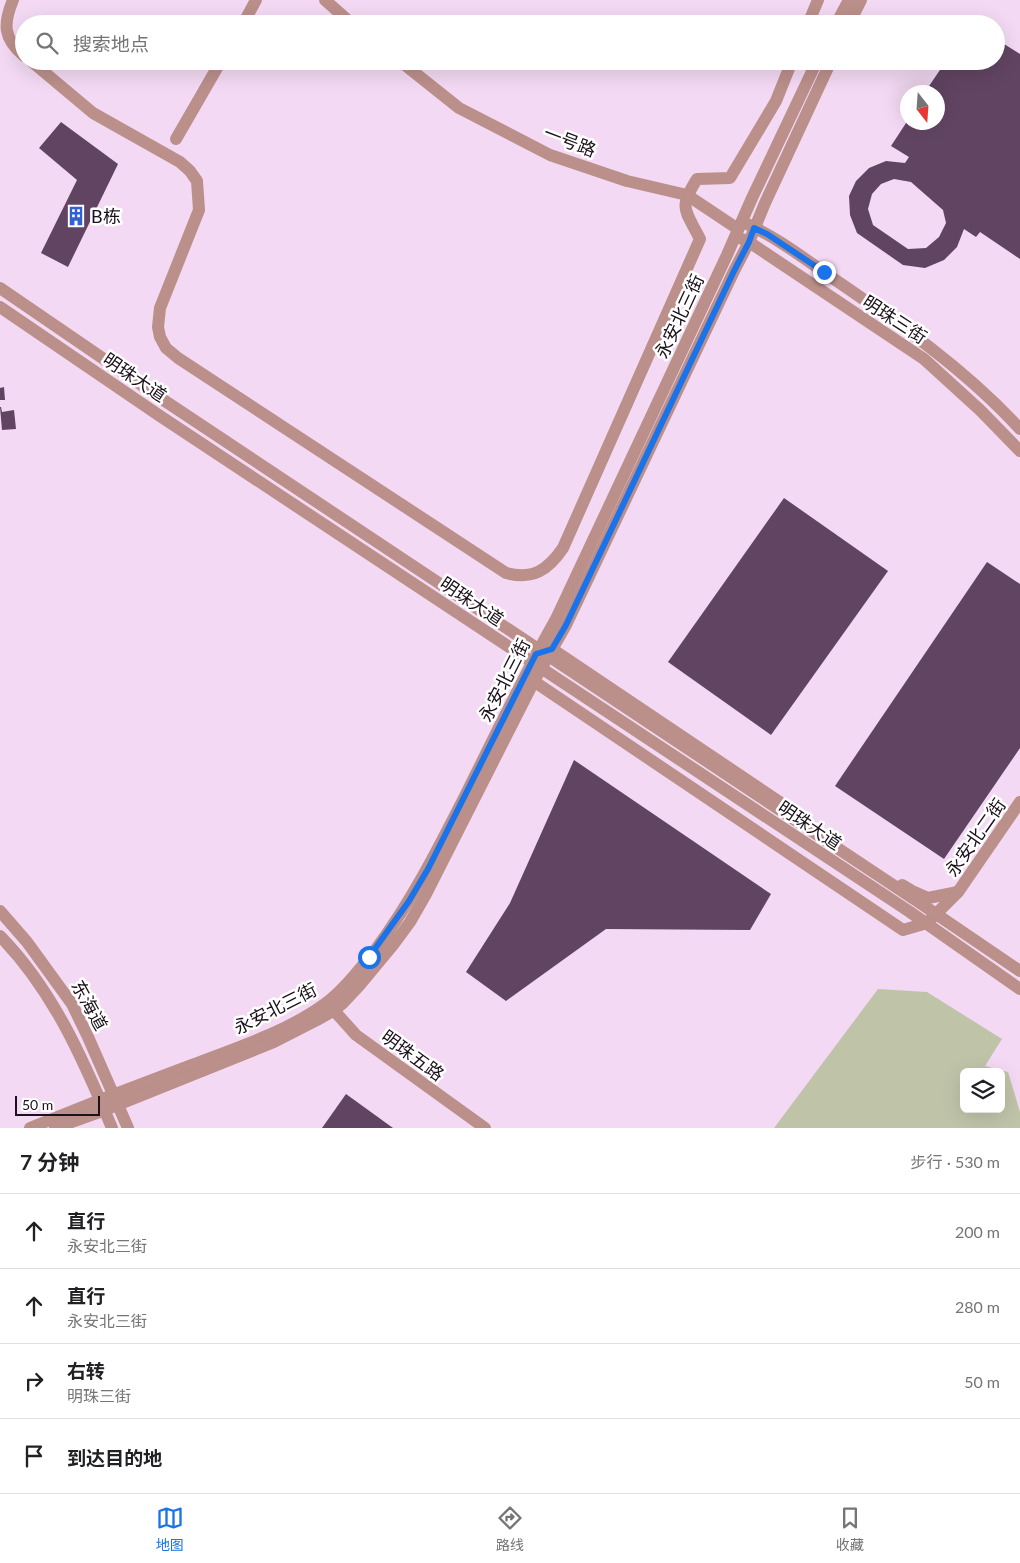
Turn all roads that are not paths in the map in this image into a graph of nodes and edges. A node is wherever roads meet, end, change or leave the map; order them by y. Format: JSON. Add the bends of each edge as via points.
{"nodes":[{"id":1,"x":13,"y":0,"type":"edge"},
{"id":2,"x":256,"y":0,"type":"edge"},
{"id":3,"x":325,"y":0,"type":"edge"},
{"id":4,"x":818,"y":0,"type":"edge"},
{"id":5,"x":849,"y":0,"type":"edge"},
{"id":6,"x":861,"y":0,"type":"edge"},
{"id":7,"x":248,"y":15,"type":"edge"},
{"id":8,"x":342,"y":15,"type":"edge"},
{"id":9,"x":812,"y":15,"type":"edge"},
{"id":10,"x":841,"y":15,"type":"edge"},
{"id":11,"x":854,"y":15,"type":"edge"},
{"id":12,"x":15,"y":47,"type":"edge"},
{"id":13,"x":42,"y":70,"type":"edge"},
{"id":14,"x":216,"y":70,"type":"edge"},
{"id":15,"x":411,"y":70,"type":"edge"},
{"id":16,"x":788,"y":70,"type":"edge"},
{"id":17,"x":813,"y":70,"type":"edge"},
{"id":18,"x":827,"y":70,"type":"edge"},
{"id":19,"x":176,"y":139,"type":"dead end"},
{"id":20,"x":687,"y":195,"type":"junction"},
{"id":21,"x":754,"y":228,"type":"junction"},
{"id":22,"x":739,"y":229,"type":"junction"},
{"id":23,"x":749,"y":242,"type":"junction"},
{"id":24,"x":0,"y":288,"type":"edge"},
{"id":25,"x":0,"y":306,"type":"edge"},
{"id":26,"x":1020,"y":429,"type":"edge"},
{"id":27,"x":1020,"y":450,"type":"edge"},
{"id":28,"x":552,"y":649,"type":"junction"},
{"id":29,"x":536,"y":654,"type":"junction"},
{"id":30,"x":530,"y":678,"type":"junction"},
{"id":31,"x":1020,"y":802,"type":"edge"},
{"id":32,"x":958,"y":892,"type":"junction"},
{"id":33,"x":0,"y":911,"type":"edge"},
{"id":34,"x":0,"y":936,"type":"edge"},
{"id":35,"x":1020,"y":971,"type":"edge"},
{"id":36,"x":1020,"y":989,"type":"edge"},
{"id":37,"x":330,"y":1007,"type":"junction"},
{"id":38,"x":116,"y":1100,"type":"junction"},
{"id":39,"x":102,"y":1105,"type":"junction"},
{"id":40,"x":30,"y":1128,"type":"edge"},
{"id":41,"x":55,"y":1128,"type":"edge"},
{"id":42,"x":112,"y":1128,"type":"edge"},
{"id":43,"x":128,"y":1128,"type":"edge"},
{"id":44,"x":485,"y":1128,"type":"edge"}],
"edges":[{"from":1,"to":12,"type":"street","via":[[7,15],[6,31]]},
{"from":2,"to":7,"type":"street"},
{"from":3,"to":8,"type":"street"},
{"from":4,"to":9,"type":"street"},
{"from":5,"to":10,"type":"street"},
{"from":6,"to":11,"type":"street"},
{"from":13,"to":20,"type":"street","via":[[93,113],[180,162],[197,181],[199,210],[160,308],[158,327],[166,348],[506,573],[520,576],[544,568],[563,548],[700,239],[684,207]]},
{"from":14,"to":19,"type":"street"},
{"from":15,"to":20,"type":"street","name":"一号路","via":[[459,108],[550,155],[627,181]]},
{"from":16,"to":20,"type":"street","via":[[776,101],[730,178],[697,179]]},
{"from":17,"to":22,"type":"street","name":"永安北三街"},
{"from":18,"to":21,"type":"street","name":"永安北三街"},
{"from":20,"to":22,"type":"street","name":"一号路"},
{"from":21,"to":22,"type":"street","name":"明珠三街"},
{"from":21,"to":23,"type":"street","name":"永安北三街"},
{"from":21,"to":26,"type":"street","name":"明珠三街","via":[[928,345],[991,399]]},
{"from":22,"to":23,"type":"street","name":"明珠三街"},
{"from":22,"to":29,"type":"street","name":"永安北三街","via":[[556,619]]},
{"from":23,"to":27,"type":"street","name":"明珠三街","via":[[924,359]]},
{"from":23,"to":28,"type":"street","name":"永安北三街"},
{"from":24,"to":35,"type":"street","name":"明珠大道","bridge":true},
{"from":25,"to":36,"type":"street","name":"明珠大道","bridge":true,"via":[[176,427],[902,907]]},
{"from":28,"to":29,"type":"street"},
{"from":28,"to":30,"type":"street","name":"永安北三街"},
{"from":28,"to":32,"type":"street","name":"明珠大道","via":[[912,891],[928,898]]},
{"from":29,"to":30,"type":"street","name":"永安北三街"},
{"from":30,"to":32,"type":"street","name":"明珠大道","via":[[904,930],[927,923]]},
{"from":30,"to":37,"type":"street","name":"永安北三街","via":[[409,901]]},
{"from":31,"to":32,"type":"street","name":"永安北二街"},
{"from":33,"to":38,"type":"street","name":"东海道","via":[[72,1004]]},
{"from":34,"to":39,"type":"street","name":"东海道","via":[[54,1005]]},
{"from":37,"to":38,"type":"street","name":"永安北三街"},
{"from":37,"to":44,"type":"street","name":"明珠五路","via":[[356,1035]]},
{"from":38,"to":39,"type":"street","name":"永安北三街"},
{"from":38,"to":43,"type":"street","name":"东海道"},
{"from":39,"to":40,"type":"street","name":"永安北三街","via":[[74,1109]]},
{"from":39,"to":41,"type":"street","name":"永安北三街"},
{"from":39,"to":42,"type":"street","name":"东海道"}]}
